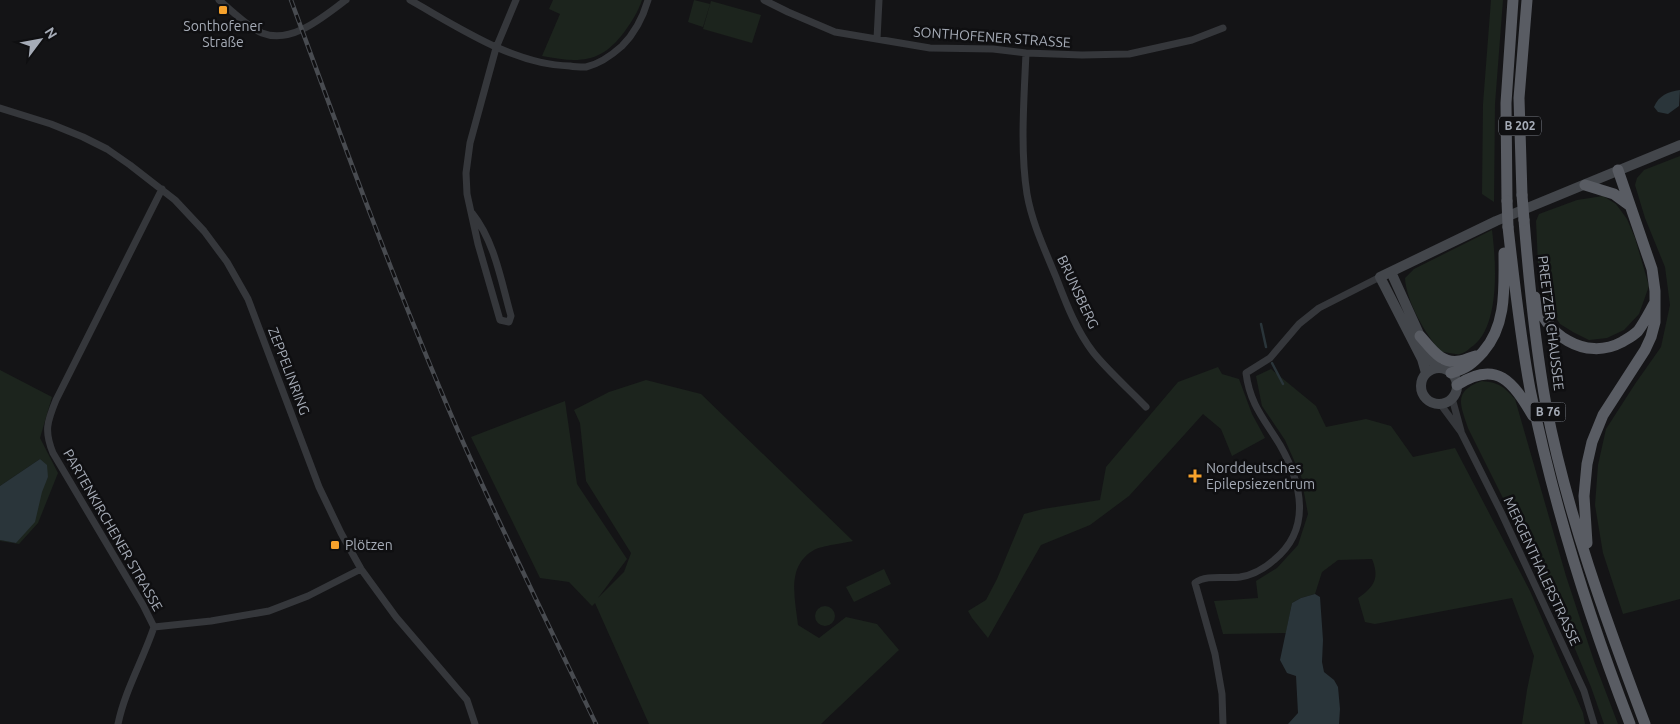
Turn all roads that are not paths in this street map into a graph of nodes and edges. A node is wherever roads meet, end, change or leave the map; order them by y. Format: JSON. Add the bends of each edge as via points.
{"nodes":[{"id":1,"x":219,"y":0,"type":"edge"},
{"id":2,"x":346,"y":0,"type":"edge"},
{"id":3,"x":410,"y":0,"type":"edge"},
{"id":4,"x":516,"y":0,"type":"edge"},
{"id":5,"x":648,"y":0,"type":"edge"},
{"id":6,"x":764,"y":0,"type":"edge"},
{"id":7,"x":879,"y":0,"type":"edge"},
{"id":8,"x":1514,"y":0,"type":"edge"},
{"id":9,"x":1527,"y":0,"type":"edge"},
{"id":10,"x":1223,"y":28,"type":"dead end"},
{"id":11,"x":877,"y":39,"type":"junction"},
{"id":12,"x":496,"y":48,"type":"junction"},
{"id":13,"x":1026,"y":53,"type":"junction"},
{"id":14,"x":0,"y":108,"type":"edge"},
{"id":15,"x":1680,"y":145,"type":"edge"},
{"id":16,"x":1618,"y":170,"type":"junction"},
{"id":17,"x":1584,"y":184,"type":"junction"},
{"id":18,"x":162,"y":189,"type":"junction"},
{"id":19,"x":1522,"y":195,"type":"joint"},
{"id":20,"x":1630,"y":207,"type":"junction"},
{"id":21,"x":472,"y":213,"type":"junction"},
{"id":22,"x":1508,"y":227,"type":"junction"},
{"id":23,"x":1527,"y":255,"type":"junction"},
{"id":24,"x":1391,"y":272,"type":"junction"},
{"id":25,"x":1380,"y":277,"type":"junction"},
{"id":26,"x":1655,"y":303,"type":"junction"},
{"id":27,"x":1420,"y":336,"type":"junction"},
{"id":28,"x":1480,"y":355,"type":"junction"},
{"id":29,"x":1438,"y":368,"type":"junction"},
{"id":30,"x":1426,"y":373,"type":"junction"},
{"id":31,"x":1451,"y":373,"type":"junction"},
{"id":32,"x":1457,"y":385,"type":"junction"},
{"id":33,"x":1452,"y":398,"type":"junction"},
{"id":34,"x":1442,"y":405,"type":"junction"},
{"id":35,"x":1146,"y":407,"type":"dead end"},
{"id":36,"x":1538,"y":425,"type":"junction"},
{"id":37,"x":1461,"y":432,"type":"junction"},
{"id":38,"x":1589,"y":565,"type":"junction"},
{"id":39,"x":361,"y":568,"type":"junction"},
{"id":40,"x":154,"y":627,"type":"junction"},
{"id":41,"x":118,"y":724,"type":"edge"},
{"id":42,"x":475,"y":724,"type":"edge"},
{"id":43,"x":1223,"y":724,"type":"edge"},
{"id":44,"x":1594,"y":724,"type":"edge"},
{"id":45,"x":1630,"y":724,"type":"edge"},
{"id":46,"x":1645,"y":724,"type":"edge"}],
"edges":[{"from":1,"to":2,"type":"street","via":[[261,32],[272,36],[314,24]]},
{"from":3,"to":12,"type":"street"},
{"from":4,"to":12,"type":"street"},
{"from":5,"to":12,"type":"street","via":[[640,22],[628,39],[602,61],[585,67],[558,66]]},
{"from":6,"to":11,"type":"street","name":"SONTHOFENER STRASSE","via":[[835,32]]},
{"from":7,"to":11,"type":"street"},
{"from":8,"to":22,"type":"highway","name":"PREETZER CHAUSSEE","number":"B 76","bridge":true,"via":[[1506,103]]},
{"from":9,"to":19,"type":"highway","name":"PREETZER CHAUSSEE","number":"B 202","via":[[1519,98]]},
{"from":10,"to":13,"type":"street","name":"SONTHOFENER STRASSE","via":[[1192,40],[1129,54]]},
{"from":11,"to":13,"type":"street","name":"SONTHOFENER STRASSE","via":[[930,48]]},
{"from":12,"to":21,"type":"street","via":[[470,143],[466,173]]},
{"from":13,"to":35,"type":"street","name":"BRUNSBERG","via":[[1023,130],[1026,185],[1036,226],[1065,302],[1093,352]]},
{"from":14,"to":18,"type":"street","name":"ZEPPELINRING","via":[[83,137],[107,149]]},
{"from":15,"to":16,"type":"main road"},
{"from":16,"to":17,"type":"main road"},
{"from":16,"to":20,"type":"highway","number":"B 76"},
{"from":17,"to":20,"type":"highway","via":[[1614,194]]},
{"from":17,"to":24,"type":"main road","via":[[1496,221]]},
{"from":18,"to":39,"type":"street","name":"ZEPPELINRING","via":[[204,230],[248,299],[319,487]]},
{"from":18,"to":40,"type":"street","name":"PARTENKIRCHENER STRASSE","via":[[56,400],[47,430],[53,453]]},
{"from":19,"to":23,"type":"highway","name":"PREETZER CHAUSSEE","number":"B 76","bridge":true},
{"from":20,"to":26,"type":"highway","number":"B 76","via":[[1652,269]]},
{"from":21,"to":21,"type":"street","via":[[500,320],[509,322],[511,316],[489,241]]},
{"from":22,"to":28,"type":"highway","number":"B 76","via":[[1504,238],[1503,307],[1495,335]]},
{"from":22,"to":36,"type":"highway","name":"PREETZER CHAUSSEE","number":"B 76","via":[[1523,350]]},
{"from":23,"to":26,"type":"highway","number":"B 76","via":[[1535,300],[1541,314],[1558,334],[1580,347],[1610,347],[1631,337]]},
{"from":23,"to":38,"type":"highway","name":"PREETZER CHAUSSEE","number":"B 76","via":[[1532,322],[1547,406]]},
{"from":24,"to":25,"type":"main road"},
{"from":24,"to":27,"type":"main road"},
{"from":25,"to":30,"type":"main road"},
{"from":25,"to":43,"type":"street","via":[[1318,308],[1299,324],[1270,358],[1246,373],[1258,412],[1287,459],[1301,511],[1292,540],[1273,561],[1247,575],[1202,580],[1195,584],[1217,663]]},
{"from":26,"to":38,"type":"highway","number":"B 76","via":[[1651,337],[1603,415],[1590,451],[1584,480]]},
{"from":27,"to":28,"type":"highway","via":[[1433,351],[1450,361]]},
{"from":27,"to":29,"type":"main road","via":[[1428,356]]},
{"from":28,"to":31,"type":"highway","number":"B 76","via":[[1469,366]]},
{"from":29,"to":30,"type":"main road"},
{"from":29,"to":31,"type":"main road"},
{"from":30,"to":34,"type":"main road","via":[[1421,384],[1423,395],[1432,403]]},
{"from":31,"to":32,"type":"main road"},
{"from":32,"to":33,"type":"main road"},
{"from":32,"to":36,"type":"highway","number":"B 76","via":[[1479,374],[1505,379],[1517,390]]},
{"from":33,"to":34,"type":"main road"},
{"from":33,"to":37,"type":"street","name":"MERGENTHALERSTRASSE"},
{"from":34,"to":37,"type":"street","name":"MERGENTHALERSTRASSE"},
{"from":36,"to":45,"type":"highway","name":"PREETZER CHAUSSEE","number":"B 76","via":[[1577,574]]},
{"from":37,"to":44,"type":"street","name":"MERGENTHALERSTRASSE","via":[[1584,690]]},
{"from":38,"to":46,"type":"highway","name":"PREETZER CHAUSSEE","number":"B 76"},
{"from":39,"to":40,"type":"street","via":[[308,596],[269,611]]},
{"from":39,"to":42,"type":"street","name":"ZEPPELINRING","via":[[396,617],[467,700]]},
{"from":40,"to":41,"type":"street","name":"PARTENKIRCHENER STRASSE","via":[[129,686]]}]}
